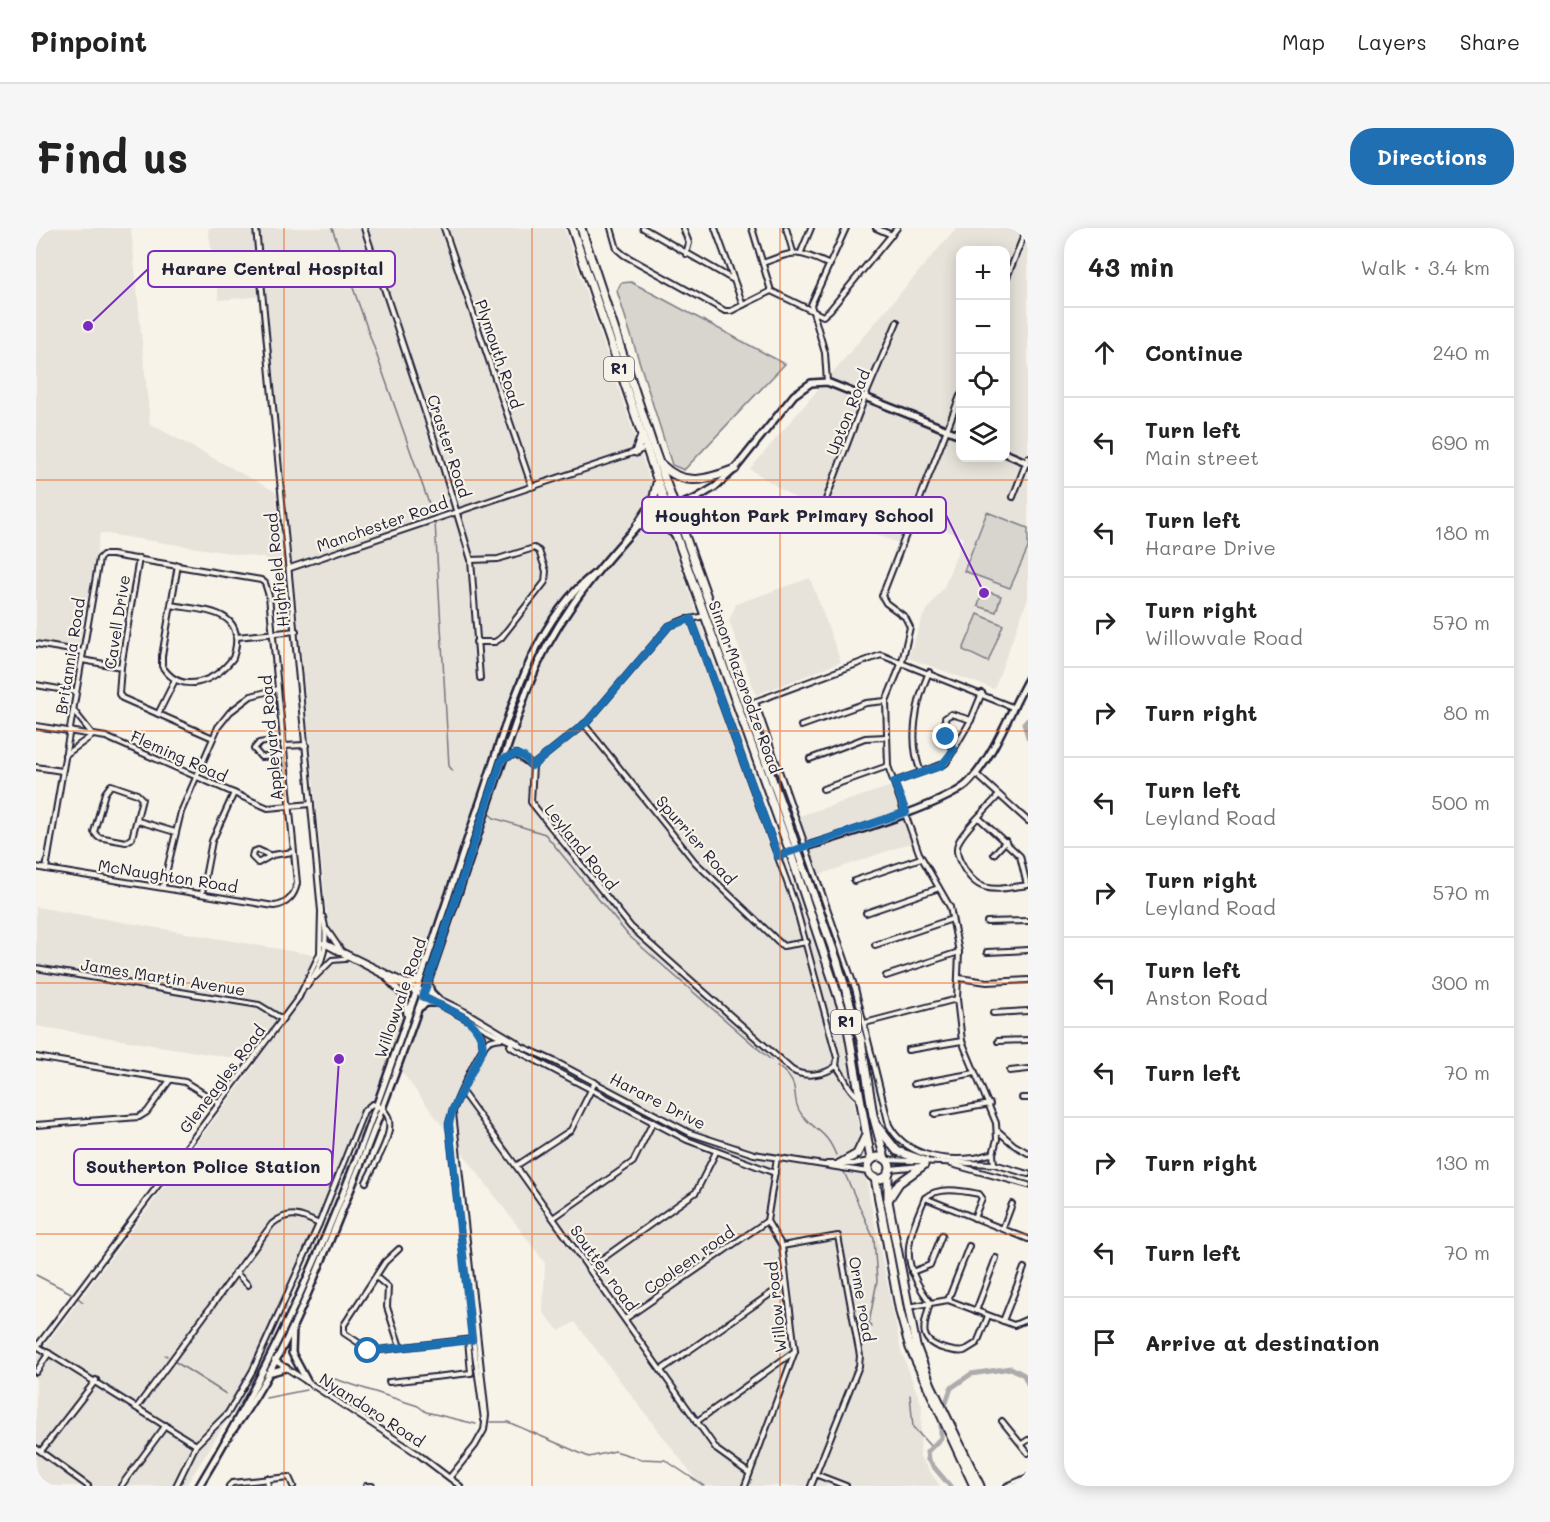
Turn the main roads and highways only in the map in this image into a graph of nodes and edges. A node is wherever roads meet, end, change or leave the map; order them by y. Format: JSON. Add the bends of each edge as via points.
{"nodes":[{"id":1,"x":572,"y":228,"type":"edge"},
{"id":2,"x":581,"y":228,"type":"edge"},
{"id":3,"x":956,"y":433,"type":"edge"},
{"id":4,"x":642,"y":436,"type":"junction"},
{"id":5,"x":650,"y":447,"type":"junction"},
{"id":6,"x":636,"y":452,"type":"road end"},
{"id":7,"x":1010,"y":455,"type":"edge"},
{"id":8,"x":1028,"y":461,"type":"edge"},
{"id":9,"x":660,"y":464,"type":"junction"},
{"id":10,"x":735,"y":469,"type":"junction"},
{"id":11,"x":657,"y":478,"type":"junction"},
{"id":12,"x":672,"y":508,"type":"junction"},
{"id":13,"x":637,"y":526,"type":"junction"},
{"id":14,"x":676,"y":535,"type":"junction"},
{"id":15,"x":598,"y":571,"type":"junction"},
{"id":16,"x":1028,"y":679,"type":"edge"},
{"id":17,"x":798,"y":849,"type":"junction"},
{"id":18,"x":423,"y":974,"type":"junction"},
{"id":19,"x":388,"y":979,"type":"road end"},
{"id":20,"x":428,"y":980,"type":"junction"},
{"id":21,"x":403,"y":983,"type":"road end"},
{"id":22,"x":420,"y":993,"type":"junction"},
{"id":23,"x":419,"y":1009,"type":"junction"},
{"id":24,"x":407,"y":1019,"type":"junction"},
{"id":25,"x":875,"y":1124,"type":"junction"},
{"id":26,"x":867,"y":1128,"type":"junction"},
{"id":27,"x":886,"y":1159,"type":"junction"},
{"id":28,"x":871,"y":1161,"type":"junction"},
{"id":29,"x":839,"y":1164,"type":"road end"},
{"id":30,"x":889,"y":1172,"type":"junction"},
{"id":31,"x":875,"y":1178,"type":"junction"},
{"id":32,"x":888,"y":1201,"type":"junction"},
{"id":33,"x":293,"y":1323,"type":"junction"},
{"id":34,"x":286,"y":1368,"type":"road end"},
{"id":35,"x":268,"y":1373,"type":"junction"},
{"id":36,"x":307,"y":1381,"type":"road end"},
{"id":37,"x":939,"y":1407,"type":"junction"},
{"id":38,"x":951,"y":1433,"type":"junction"},
{"id":39,"x":226,"y":1439,"type":"junction"},
{"id":40,"x":199,"y":1486,"type":"edge"},
{"id":41,"x":974,"y":1486,"type":"edge"},
{"id":42,"x":981,"y":1486,"type":"edge"}],
"edges":[{"from":1,"to":4,"type":"highway","name":"Simon Mazorodze Road","number":"R1"},
{"from":2,"to":5,"type":"highway","name":"Simon Mazorodze Road","number":"R1","via":[[645,420]]},
{"from":3,"to":10,"type":"main road","name":"Willowvale Road","via":[[827,381],[811,383],[798,391]]},
{"from":4,"to":5,"type":"highway","name":"Simon Mazorodze Road","number":"R1"},
{"from":4,"to":6,"type":"highway"},
{"from":5,"to":9,"type":"highway","name":"Simon Mazorodze Road","number":"R1"},
{"from":5,"to":11,"type":"highway","name":"Simon Mazorodze Road","number":"R1"},
{"from":7,"to":8,"type":"main road"},
{"from":9,"to":10,"type":"highway","via":[[689,480],[712,478]]},
{"from":9,"to":12,"type":"highway","name":"Simon Mazorodze Road","number":"R1"},
{"from":10,"to":12,"type":"main road","name":"Willowvale Road","via":[[708,492]]},
{"from":11,"to":12,"type":"highway","name":"Simon Mazorodze Road","number":"R1"},
{"from":11,"to":13,"type":"highway","via":[[656,496]]},
{"from":12,"to":13,"type":"main road","name":"Willowvale Road"},
{"from":12,"to":14,"type":"highway","name":"Simon Mazorodze Road","number":"R1"},
{"from":12,"to":17,"type":"highway","name":"Simon Mazorodze Road","number":"R1"},
{"from":13,"to":14,"type":"highway","via":[[660,524]]},
{"from":13,"to":15,"type":"main road","name":"Willowvale Road"},
{"from":14,"to":17,"type":"highway","name":"Simon Mazorodze Road","number":"R1"},
{"from":15,"to":18,"type":"main road","name":"Willowvale Road","via":[[557,615],[532,657]]},
{"from":15,"to":20,"type":"main road","name":"Willowvale Road","via":[[545,645],[502,759]]},
{"from":16,"to":17,"type":"main road","via":[[976,774],[958,791]]},
{"from":17,"to":25,"type":"highway","name":"Simon Mazorodze Road","number":"R1","via":[[858,1026]]},
{"from":17,"to":26,"type":"highway","name":"Simon Mazorodze Road","number":"R1","via":[[847,1023]]},
{"from":18,"to":21,"type":"main road","via":[[416,982]]},
{"from":18,"to":22,"type":"main road","name":"Willowvale Road"},
{"from":19,"to":24,"type":"main road","via":[[405,998]]},
{"from":20,"to":22,"type":"main road","name":"Willowvale Road"},
{"from":20,"to":23,"type":"main road","via":[[436,1001]]},
{"from":22,"to":23,"type":"main road","name":"Willowvale Road"},
{"from":22,"to":24,"type":"main road","name":"Willowvale Road"},
{"from":23,"to":33,"type":"main road","name":"Willowvale Road","via":[[384,1108]]},
{"from":24,"to":39,"type":"main road","name":"Willowvale Road","via":[[377,1105],[312,1264]]},
{"from":25,"to":27,"type":"highway","name":"Simon Mazorodze Road","number":"R1"},
{"from":25,"to":32,"type":"highway","via":[[897,1150],[925,1163],[899,1183]]},
{"from":26,"to":28,"type":"highway","name":"Simon Mazorodze Road","number":"R1"},
{"from":26,"to":29,"type":"highway","via":[[857,1154]]},
{"from":27,"to":28,"type":"highway","via":[[878,1157]]},
{"from":27,"to":30,"type":"highway","name":"Simon Mazorodze Road","number":"R1"},
{"from":28,"to":31,"type":"highway","name":"Simon Mazorodze Road","number":"R1","via":[[868,1172]]},
{"from":30,"to":31,"type":"highway"},
{"from":30,"to":32,"type":"highway","number":"R1"},
{"from":31,"to":37,"type":"highway","number":"R1","via":[[904,1330],[914,1361]]},
{"from":32,"to":37,"type":"highway","number":"R1","via":[[916,1346]]},
{"from":33,"to":35,"type":"main road","name":"Willowvale Road"},
{"from":33,"to":36,"type":"main road","via":[[292,1353]]},
{"from":34,"to":35,"type":"main road"},
{"from":35,"to":39,"type":"main road","name":"Willowvale Road","via":[[252,1404]]},
{"from":37,"to":38,"type":"highway","number":"R1"},
{"from":38,"to":41,"type":"highway","number":"R1"},
{"from":38,"to":42,"type":"highway","number":"R1"},
{"from":39,"to":40,"type":"main road","name":"Willowvale Road"}]}
